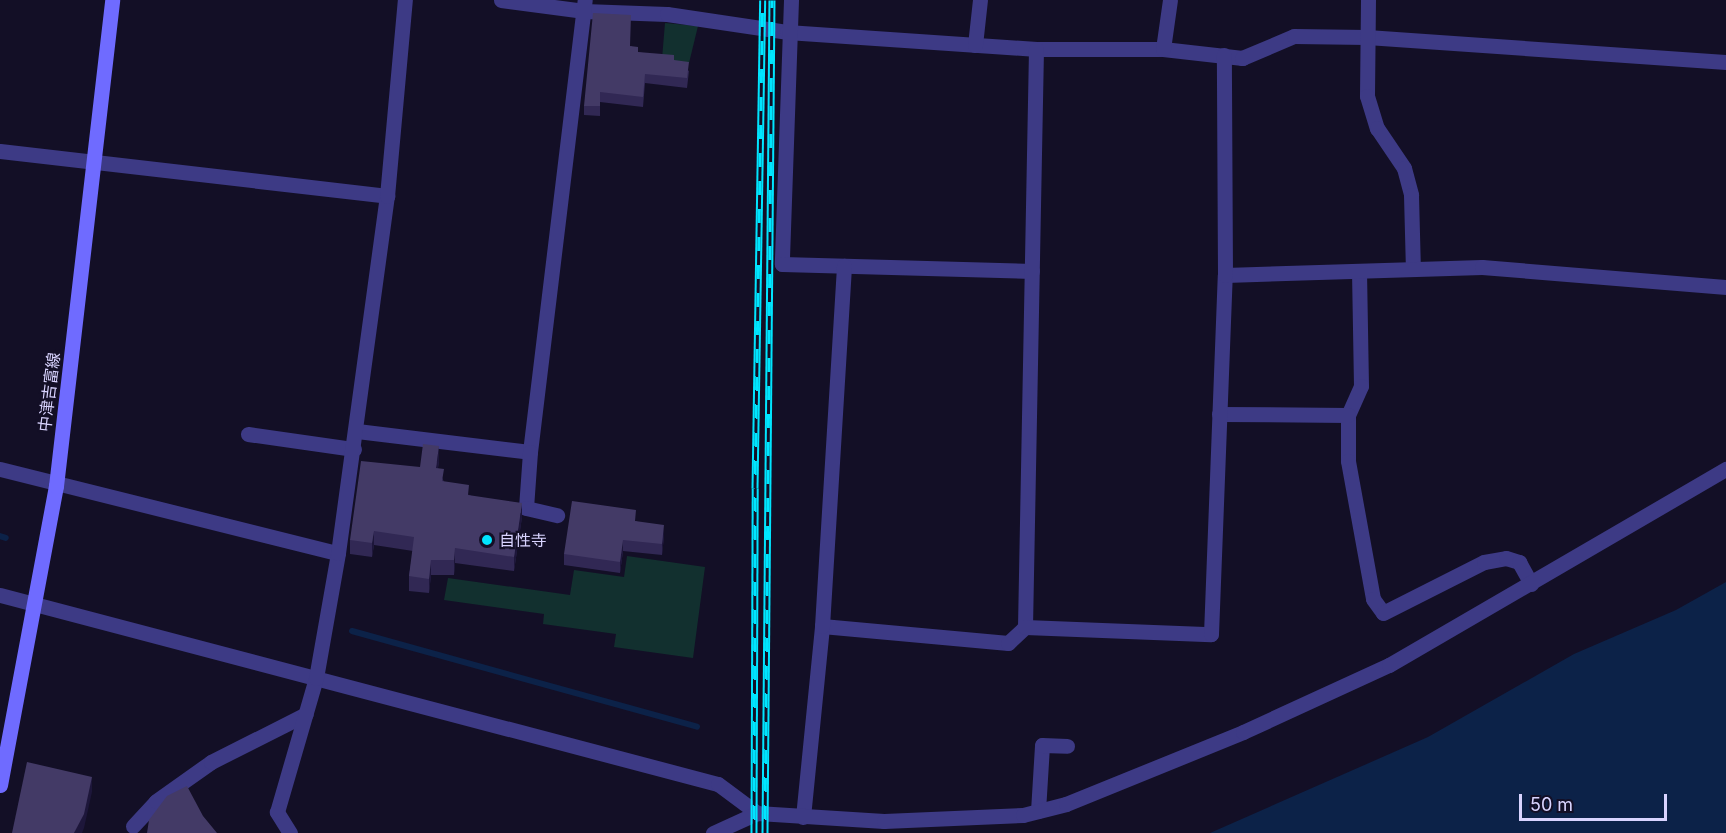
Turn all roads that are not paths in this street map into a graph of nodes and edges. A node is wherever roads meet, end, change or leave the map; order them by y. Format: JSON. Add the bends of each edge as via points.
{"nodes":[{"id":1,"x":112,"y":0,"type":"edge"},
{"id":2,"x":405,"y":0,"type":"edge"},
{"id":3,"x":501,"y":0,"type":"edge"},
{"id":4,"x":791,"y":0,"type":"edge"},
{"id":5,"x":980,"y":0,"type":"edge"},
{"id":6,"x":1170,"y":0,"type":"edge"},
{"id":7,"x":1368,"y":0,"type":"edge"},
{"id":8,"x":584,"y":5,"type":"edge"},
{"id":9,"x":787,"y":32,"type":"junction"},
{"id":10,"x":1367,"y":37,"type":"junction"},
{"id":11,"x":975,"y":45,"type":"junction"},
{"id":12,"x":1036,"y":49,"type":"junction"},
{"id":13,"x":1163,"y":50,"type":"junction"},
{"id":14,"x":1224,"y":55,"type":"junction"},
{"id":15,"x":1726,"y":62,"type":"edge"},
{"id":16,"x":0,"y":151,"type":"edge"},
{"id":17,"x":94,"y":162,"type":"junction"},
{"id":18,"x":387,"y":196,"type":"junction"},
{"id":19,"x":844,"y":266,"type":"junction"},
{"id":20,"x":1413,"y":269,"type":"junction"},
{"id":21,"x":1032,"y":271,"type":"junction"},
{"id":22,"x":1359,"y":271,"type":"junction"},
{"id":23,"x":1225,"y":275,"type":"junction"},
{"id":24,"x":1726,"y":287,"type":"edge"},
{"id":25,"x":1220,"y":414,"type":"junction"},
{"id":26,"x":1348,"y":415,"type":"junction"},
{"id":27,"x":357,"y":431,"type":"junction"},
{"id":28,"x":248,"y":434,"type":"dead end"},
{"id":29,"x":354,"y":449,"type":"junction"},
{"id":30,"x":530,"y":452,"type":"junction"},
{"id":31,"x":0,"y":469,"type":"edge"},
{"id":32,"x":1726,"y":469,"type":"edge"},
{"id":33,"x":56,"y":486,"type":"junction"},
{"id":34,"x":556,"y":515,"type":"dead end"},
{"id":35,"x":338,"y":553,"type":"junction"},
{"id":36,"x":1531,"y":584,"type":"junction"},
{"id":37,"x":0,"y":595,"type":"edge"},
{"id":38,"x":34,"y":602,"type":"junction"},
{"id":39,"x":822,"y":626,"type":"junction"},
{"id":40,"x":1025,"y":627,"type":"junction"},
{"id":41,"x":316,"y":678,"type":"junction"},
{"id":42,"x":306,"y":714,"type":"junction"},
{"id":43,"x":1067,"y":746,"type":"dead end"},
{"id":44,"x":0,"y":785,"type":"edge"},
{"id":45,"x":1038,"y":811,"type":"junction"},
{"id":46,"x":757,"y":813,"type":"junction"},
{"id":47,"x":803,"y":817,"type":"junction"},
{"id":48,"x":132,"y":826,"type":"dead end"},
{"id":49,"x":290,"y":833,"type":"edge"},
{"id":50,"x":713,"y":833,"type":"edge"}],
"edges":[{"from":1,"to":17,"type":"main road","name":"中津吉富線"},
{"from":2,"to":18,"type":"street"},
{"from":3,"to":8,"type":"street"},
{"from":4,"to":9,"type":"street"},
{"from":5,"to":11,"type":"street"},
{"from":6,"to":13,"type":"street"},
{"from":7,"to":10,"type":"street"},
{"from":8,"to":9,"type":"street"},
{"from":8,"to":30,"type":"street"},
{"from":9,"to":11,"type":"street"},
{"from":9,"to":19,"type":"street","via":[[782,264]]},
{"from":10,"to":14,"type":"street","via":[[1294,36],[1242,58]]},
{"from":10,"to":15,"type":"street"},
{"from":10,"to":20,"type":"street","via":[[1370,110],[1404,168],[1411,195]]},
{"from":11,"to":12,"type":"street"},
{"from":12,"to":13,"type":"street"},
{"from":12,"to":21,"type":"street"},
{"from":13,"to":14,"type":"street"},
{"from":14,"to":23,"type":"street"},
{"from":16,"to":17,"type":"street"},
{"from":17,"to":18,"type":"street"},
{"from":17,"to":33,"type":"main road","name":"中津吉富線"},
{"from":18,"to":27,"type":"street"},
{"from":19,"to":21,"type":"street"},
{"from":19,"to":39,"type":"street"},
{"from":20,"to":22,"type":"street"},
{"from":20,"to":24,"type":"street","via":[[1482,267]]},
{"from":21,"to":40,"type":"street"},
{"from":22,"to":23,"type":"street"},
{"from":22,"to":26,"type":"street","via":[[1361,386]]},
{"from":23,"to":25,"type":"street"},
{"from":25,"to":26,"type":"street"},
{"from":25,"to":40,"type":"street","via":[[1211,634]]},
{"from":26,"to":36,"type":"street","via":[[1348,461],[1373,599],[1383,613],[1484,562],[1506,558],[1519,562]]},
{"from":27,"to":29,"type":"street"},
{"from":27,"to":30,"type":"street"},
{"from":28,"to":29,"type":"street"},
{"from":29,"to":35,"type":"street"},
{"from":30,"to":34,"type":"street","via":[[526,508]]},
{"from":31,"to":33,"type":"street"},
{"from":32,"to":36,"type":"street"},
{"from":33,"to":35,"type":"street"},
{"from":33,"to":38,"type":"main road","name":"中津吉富線"},
{"from":35,"to":41,"type":"street"},
{"from":36,"to":45,"type":"street","via":[[1389,665],[1243,732],[1066,804]]},
{"from":37,"to":38,"type":"street"},
{"from":38,"to":41,"type":"street"},
{"from":38,"to":44,"type":"main road","name":"中津吉富線"},
{"from":39,"to":40,"type":"street","via":[[1008,644]]},
{"from":39,"to":47,"type":"street"},
{"from":41,"to":42,"type":"street"},
{"from":41,"to":46,"type":"street","via":[[718,784]]},
{"from":42,"to":48,"type":"street","via":[[211,762],[156,801]]},
{"from":42,"to":49,"type":"street","via":[[277,812]]},
{"from":43,"to":45,"type":"street","via":[[1042,745]]},
{"from":45,"to":47,"type":"street","via":[[884,821]]},
{"from":46,"to":47,"type":"street"},
{"from":46,"to":50,"type":"street"}]}
